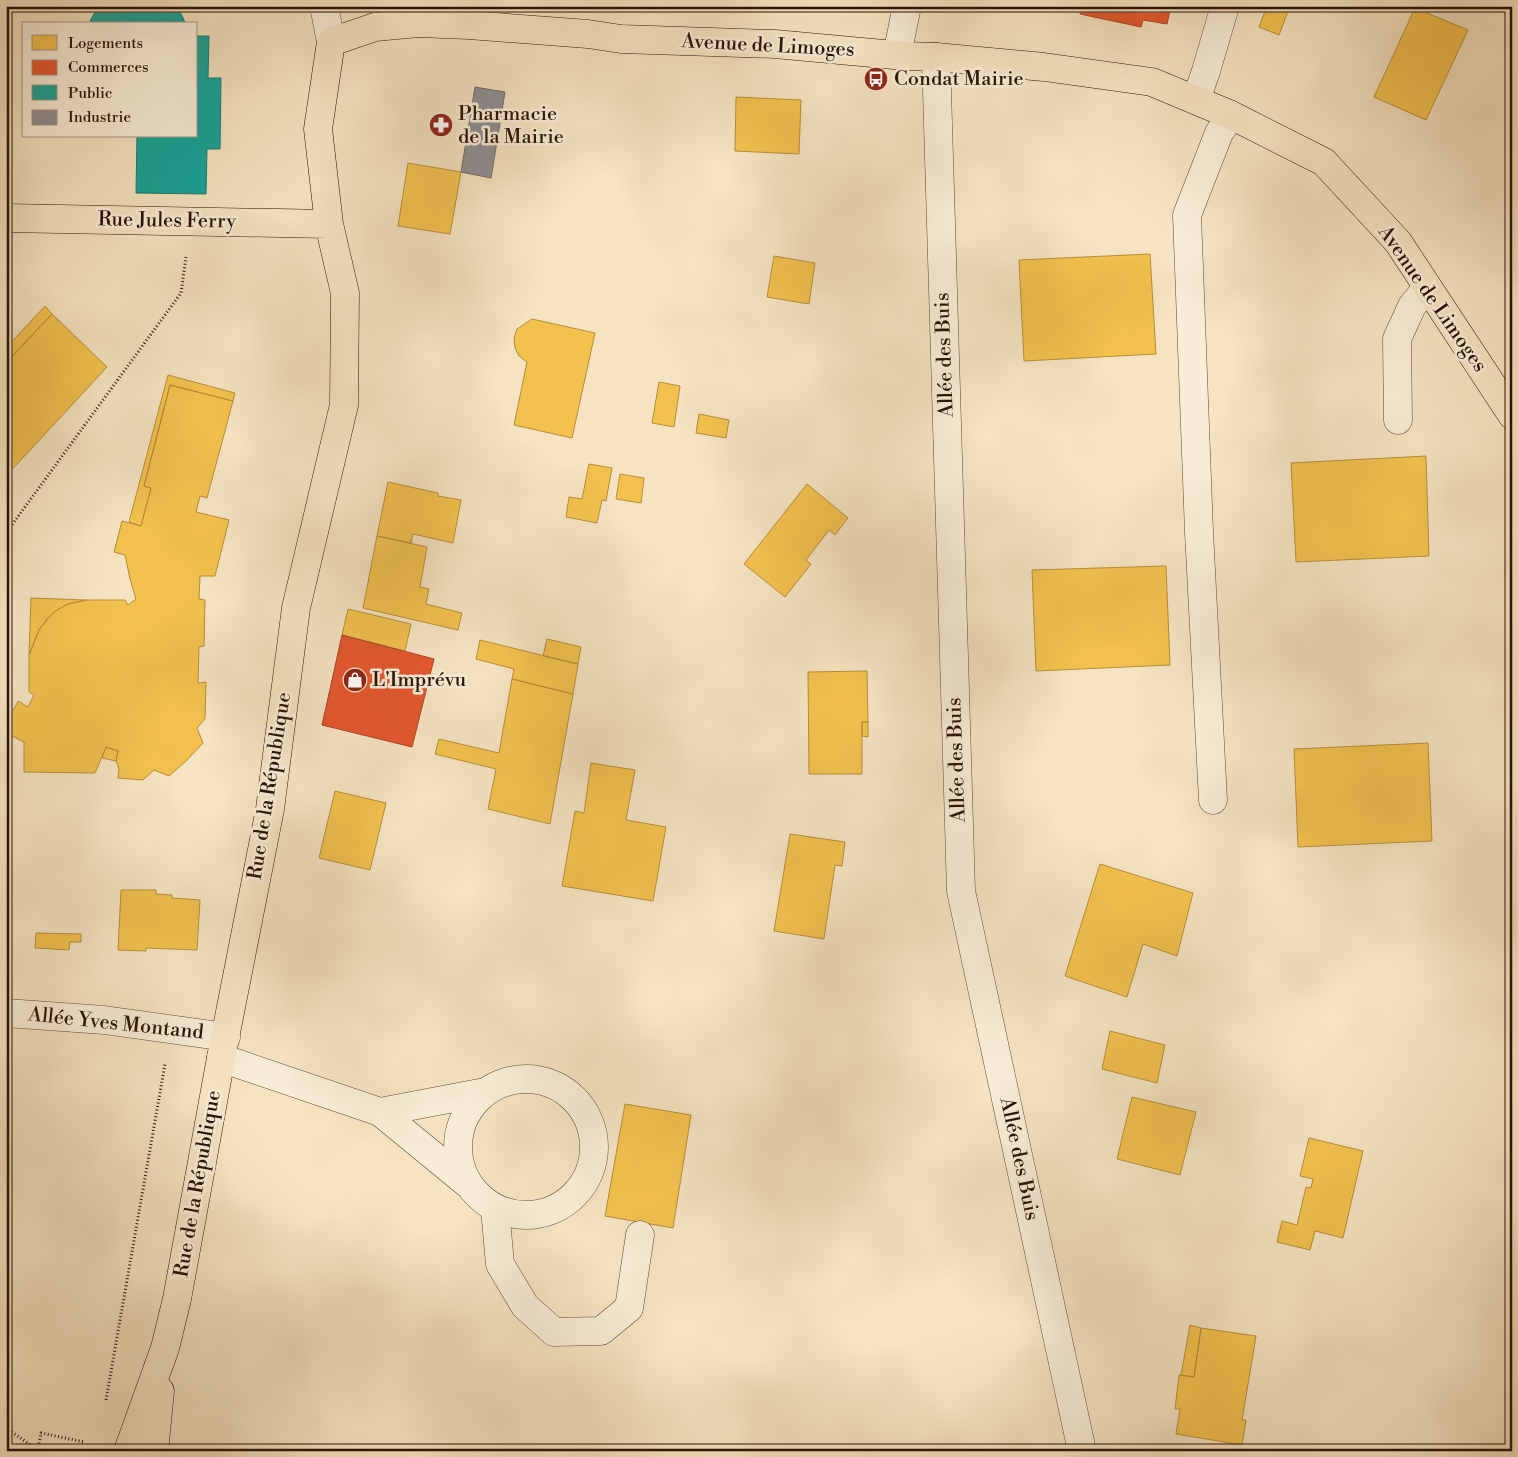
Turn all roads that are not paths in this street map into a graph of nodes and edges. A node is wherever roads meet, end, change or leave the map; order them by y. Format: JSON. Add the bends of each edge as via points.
{"nodes":[{"id":1,"x":324,"y":6,"type":"edge"},
{"id":2,"x":906,"y":6,"type":"edge"},
{"id":3,"x":1225,"y":6,"type":"edge"},
{"id":4,"x":331,"y":42,"type":"junction"},
{"id":5,"x":897,"y":55,"type":"junction"},
{"id":6,"x":936,"y":57,"type":"junction"},
{"id":7,"x":1196,"y":100,"type":"junction"},
{"id":8,"x":1232,"y":115,"type":"junction"},
{"id":9,"x":6,"y":218,"type":"edge"},
{"id":10,"x":329,"y":224,"type":"junction"},
{"id":11,"x":1427,"y":288,"type":"junction"},
{"id":12,"x":1512,"y":415,"type":"edge"},
{"id":13,"x":1398,"y":420,"type":"dead end"},
{"id":14,"x":1213,"y":800,"type":"dead end"},
{"id":15,"x":6,"y":1013,"type":"edge"},
{"id":16,"x":224,"y":1048,"type":"junction"},
{"id":17,"x":485,"y":1092,"type":"junction"},
{"id":18,"x":380,"y":1112,"type":"junction"},
{"id":19,"x":469,"y":1186,"type":"junction"},
{"id":20,"x":495,"y":1208,"type":"junction"},
{"id":21,"x":640,"y":1235,"type":"dead end"},
{"id":22,"x":165,"y":1348,"type":"junction"},
{"id":23,"x":128,"y":1451,"type":"edge"},
{"id":24,"x":154,"y":1451,"type":"edge"},
{"id":25,"x":1082,"y":1451,"type":"edge"}],
"edges":[{"from":1,"to":4,"type":"street"},
{"from":2,"to":5,"type":"street"},
{"from":3,"to":7,"type":"street"},
{"from":4,"to":5,"type":"main road","name":"Avenue de Limoges","via":[[375,27],[418,23],[578,33],[621,39],[775,44]]},
{"from":4,"to":10,"type":"main road","name":"Rue de la République","via":[[318,129]]},
{"from":5,"to":6,"type":"main road","name":"Avenue de Limoges"},
{"from":6,"to":7,"type":"main road","name":"Avenue de Limoges","via":[[1152,82]]},
{"from":6,"to":25,"type":"street","name":"Allée des Buis","via":[[961,892]]},
{"from":7,"to":8,"type":"main road","name":"Avenue de Limoges"},
{"from":8,"to":11,"type":"main road","name":"Avenue de Limoges","via":[[1324,162],[1398,242]]},
{"from":8,"to":14,"type":"street","via":[[1219,133],[1187,216],[1198,532]]},
{"from":9,"to":10,"type":"main road","name":"Rue Jules Ferry"},
{"from":10,"to":16,"type":"main road","name":"Rue de la République","via":[[345,293],[344,405],[296,608],[270,810]]},
{"from":11,"to":12,"type":"main road","name":"Avenue de Limoges"},
{"from":11,"to":13,"type":"street","via":[[1412,306],[1396,339]]},
{"from":15,"to":16,"type":"street","name":"Allée Yves Montand","via":[[171,1029]]},
{"from":16,"to":18,"type":"street","name":"Allée Yves Montand"},
{"from":16,"to":22,"type":"main road","name":"Rue de la République"},
{"from":17,"to":18,"type":"street"},
{"from":17,"to":19,"type":"street","via":[[471,1106],[461,1125],[457,1146],[460,1166]]},
{"from":17,"to":20,"type":"street","via":[[505,1081],[527,1078],[549,1082],[569,1094],[584,1110],[592,1131],[594,1153],[589,1175],[577,1194],[559,1207],[538,1215],[516,1215]]},
{"from":18,"to":19,"type":"street"},
{"from":19,"to":20,"type":"street"},
{"from":20,"to":21,"type":"street","via":[[500,1264],[525,1306],[554,1332],[601,1331],[629,1308]]},
{"from":22,"to":23,"type":"main road","name":"Rue de la République"},
{"from":22,"to":24,"type":"main road","name":"Rue de la République"}]}
